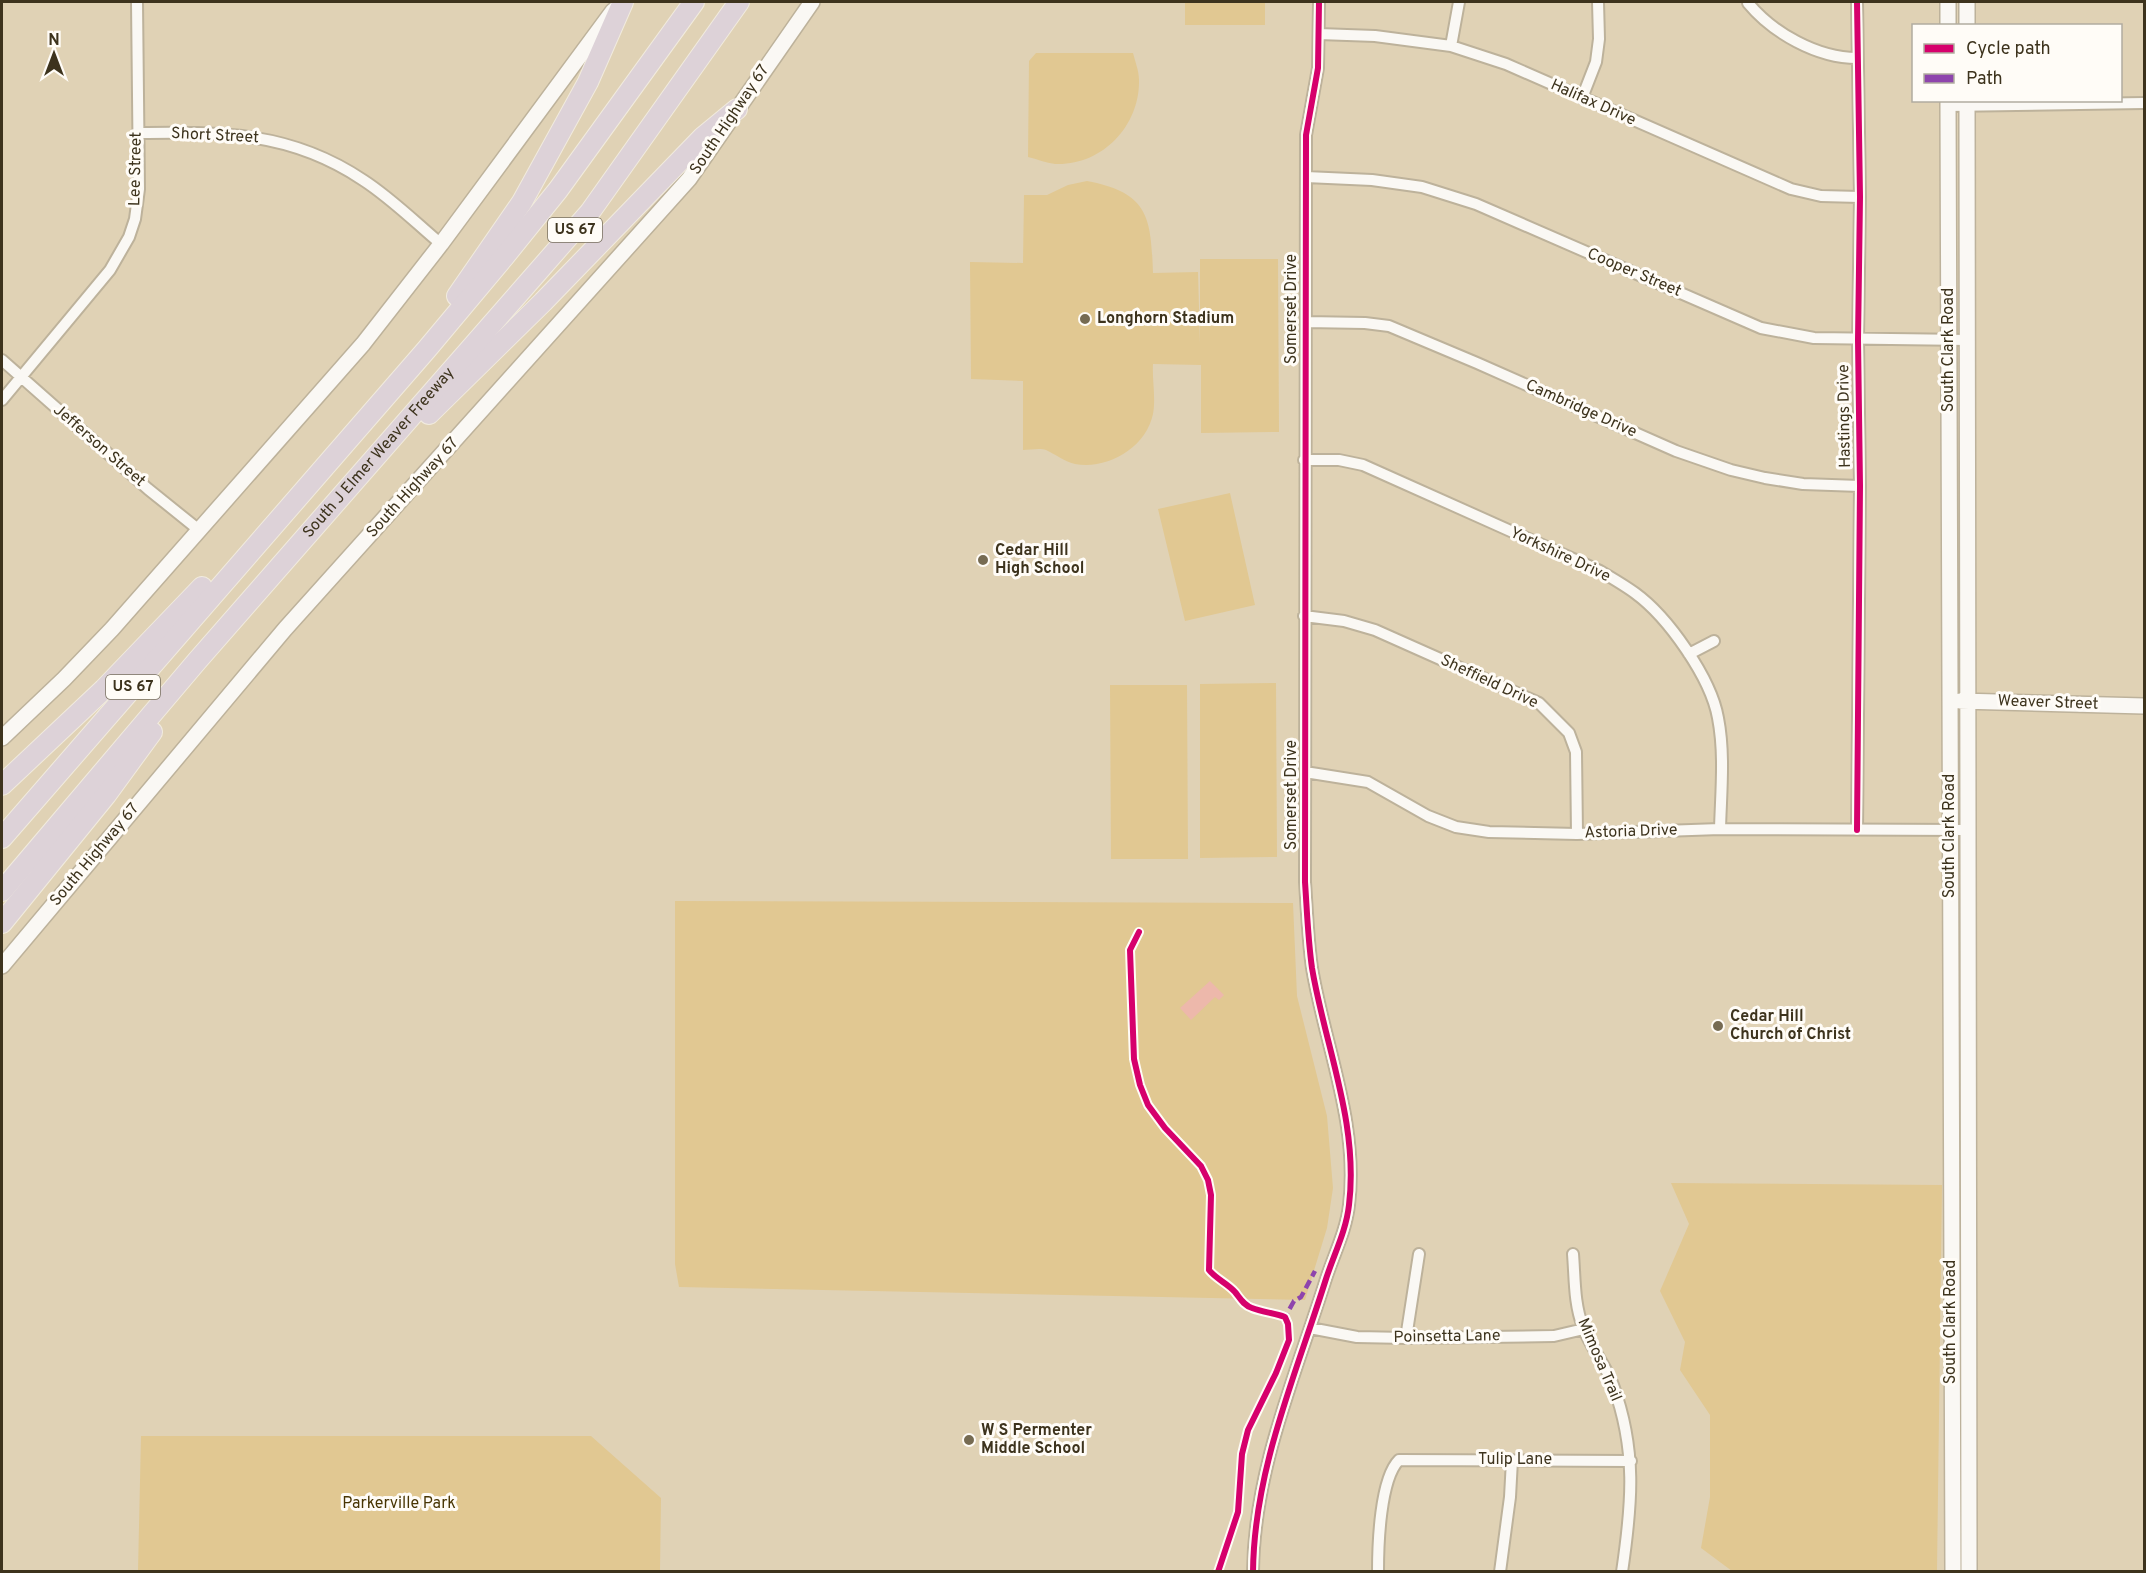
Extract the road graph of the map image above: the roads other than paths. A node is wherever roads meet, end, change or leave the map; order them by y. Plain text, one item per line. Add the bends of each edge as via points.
1 (137, 2) edge
2 (622, 2) edge
3 (694, 2) edge
4 (739, 2) edge
5 (1319, 2) edge
6 (1459, 2) edge
7 (1598, 2) edge
8 (1857, 2) edge
9 (1948, 2) edge
10 (1967, 2) edge
11 (810, 3) edge
12 (1748, 3) edge
13 (1948, 24) edge
14 (1967, 24) edge
15 (1319, 33) junction
16 (1450, 46) junction
17 (1857, 58) junction
18 (1582, 98) junction
19 (1948, 103) edge
20 (1967, 103) edge
21 (2145, 103) edge
22 (737, 109) junction
23 (137, 133) junction
24 (1306, 177) junction
25 (1860, 197) junction
26 (441, 244) junction
27 (1306, 322) junction
28 (1858, 340) junction
29 (1949, 340) junction
30 (1968, 340) junction
31 (427, 350) junction
32 (2, 360) edge
33 (22, 378) junction
34 (2, 400) edge
35 (389, 441) junction
36 (1304, 460) junction
37 (1860, 486) junction
38 (199, 530) junction
39 (264, 535) junction
40 (1304, 616) junction
41 (1714, 641) dead end
42 (1689, 654) junction
43 (197, 661) junction
44 (1950, 700) junction
45 (1968, 701) junction
46 (2145, 706) edge
47 (2, 738) edge
48 (1305, 772) junction
49 (2, 785) edge
50 (1720, 829) junction
51 (1857, 830) junction
52 (1950, 830) junction
53 (1968, 830) junction
54 (1577, 834) junction
55 (2, 838) edge
56 (2, 891) edge
57 (2, 923) edge
58 (1949, 945) junction
59 (1968, 945) junction
60 (2, 966) edge
61 (1950, 1082) junction
62 (1969, 1082) junction
63 (1419, 1254) dead end
64 (1574, 1254) dead end
65 (1310, 1328) junction
66 (1584, 1329) junction
67 (1406, 1338) junction
68 (1512, 1460) junction
69 (1630, 1461) junction
70 (1253, 1572) edge
71 (1378, 1572) edge
72 (1500, 1572) edge
73 (1622, 1572) edge
74 (1953, 1572) edge
75 (1969, 1572) edge

1 - 23 street, Lee Street
2 - 26 main road
2 - 31 highway via 588,82 522,201
3 - 31 highway, South J Elmer Weaver Freeway / US 67 via 558,190
4 - 35 highway, South J Elmer Weaver Freeway / US 67 via 590,212
5 - 15 street, Somerset Drive
6 - 16 street
7 - 18 street via 1596,62
8 - 17 street, Hastings Drive
9 - 13 main road
10 - 14 main road
11 - 22 main road, South Highway 67
12 - 17 street via 1768,24 1819,53
15 - 16 street, Halifax Drive
15 - 24 street, Somerset Drive via 1318,68 1306,135
16 - 18 street, Halifax Drive via 1506,64
17 - 25 street, Hastings Drive
18 - 25 street, Halifax Drive via 1791,189 1821,196
19 - 20 street
19 - 29 main road, South Clark Road
20 - 21 street
20 - 30 main road, South Clark Road
22 - 35 highway via 703,137 426,417
22 - 60 main road, South Highway 67 via 689,179 285,629
23 - 26 street, Short Street via 233,134 301,149 365,181
23 - 33 street, Lee Street via 139,189 129,237 110,270
24 - 27 street, Somerset Drive
24 - 28 street, Cooper Street via 1372,180 1422,188 1476,204 1761,328 1814,338
25 - 28 street, Hastings Drive
26 - 38 main road via 356,352
27 - 36 street, Somerset Drive
27 - 37 street, Cambridge Drive via 1389,327 1676,451 1731,470 1803,484
28 - 29 street, Cooper Street
28 - 37 street, Hastings Drive
29 - 30 street, Cooper Street
29 - 44 main road, South Clark Road
30 - 45 main road, South Clark Road
31 - 39 highway, South J Elmer Weaver Freeway / US 67
32 - 33 street, Jefferson Street
33 - 34 street, Lee Street
33 - 38 street, Jefferson Street
35 - 43 highway, South J Elmer Weaver Freeway / US 67
36 - 40 street, Somerset Drive
36 - 42 street, Yorkshire Drive via 1363,465 1600,571 1636,594 1659,615
37 - 51 street, Hastings Drive
38 - 47 main road via 112,629
39 - 49 highway via 225,563 104,689
39 - 55 highway, South J Elmer Weaver Freeway / US 67
40 - 48 street, Somerset Drive
40 - 54 street, Sheffield Drive via 1375,630 1539,703 1569,733 1576,752
41 - 42 street
42 - 50 street, Yorkshire Drive via 1718,715 1722,741
43 - 56 highway, South J Elmer Weaver Freeway / US 67
43 - 57 highway via 182,692 106,795
44 - 45 main road, Weaver Street
44 - 52 main road, South Clark Road
45 - 46 main road, Weaver Street
45 - 53 main road, South Clark Road
48 - 54 street, Astoria Drive via 1368,782 1456,828
48 - 65 street, Somerset Drive via 1305,882 1312,967 1346,1119 1351,1170 1345,1227
50 - 51 street, Astoria Drive
50 - 54 street, Astoria Drive
51 - 52 street, Astoria Drive
52 - 53 street, Astoria Drive
52 - 58 main road, South Clark Road
53 - 59 main road, South Clark Road
58 - 59 main road
58 - 61 main road, South Clark Road
59 - 62 main road, South Clark Road
61 - 62 main road
61 - 74 main road, South Clark Road
62 - 75 main road, South Clark Road
63 - 67 street
64 - 66 street, Mimosa Trail via 1576,1305
65 - 67 street, Poinsetta Lane via 1357,1337
65 - 70 street, Somerset Drive via 1275,1430 1257,1523
66 - 67 street, Poinsetta Lane via 1554,1336
66 - 69 street, Mimosa Trail via 1612,1383
68 - 69 street, Tulip Lane
68 - 71 street, Tulip Lane via 1399,1461 1390,1476 1383,1504
68 - 72 street
69 - 73 street, Mimosa Trail via 1632,1490

